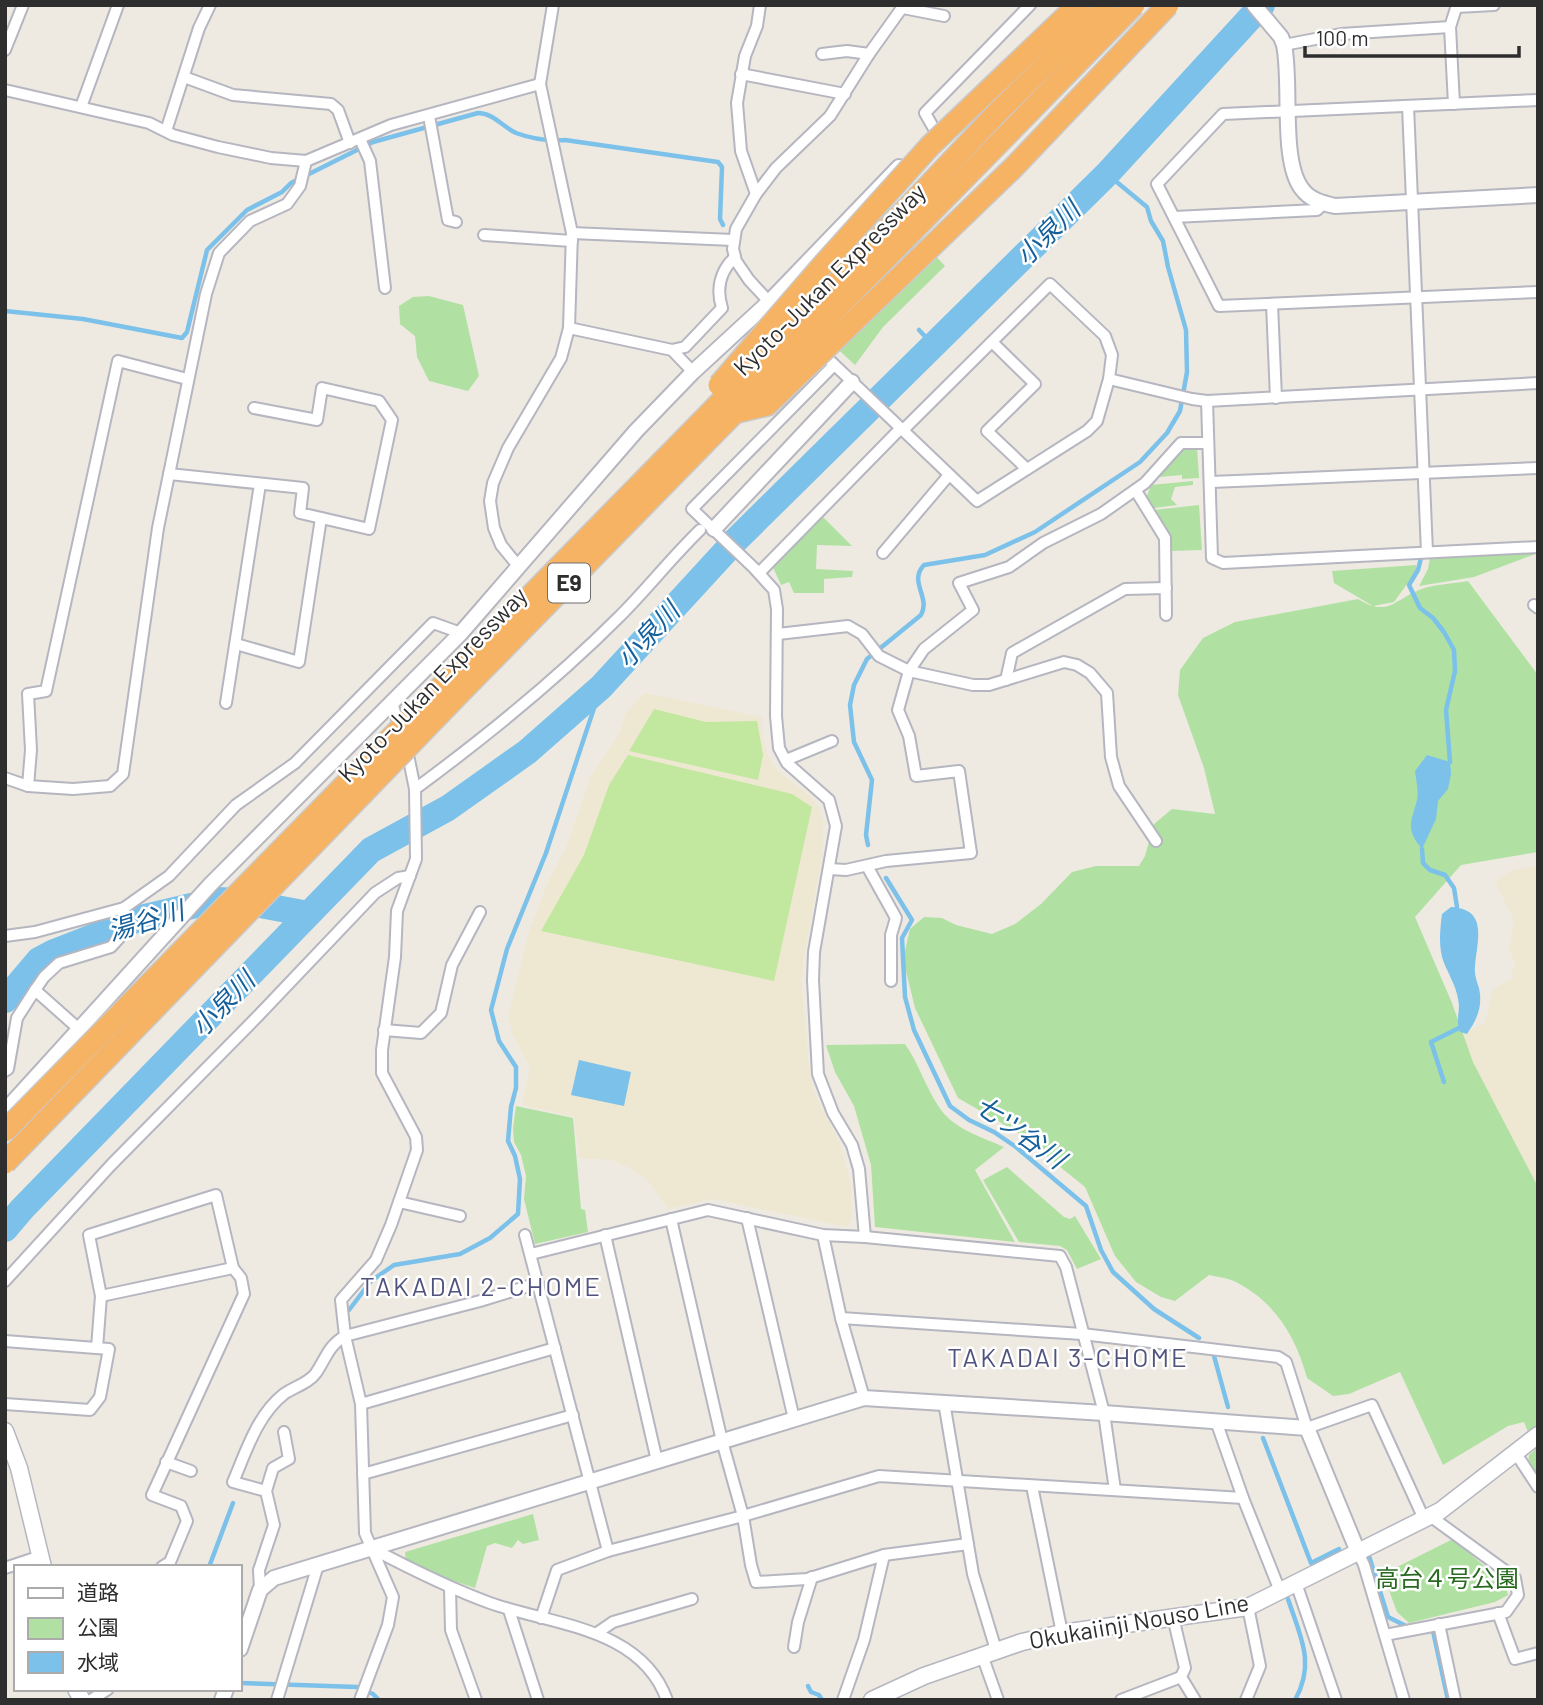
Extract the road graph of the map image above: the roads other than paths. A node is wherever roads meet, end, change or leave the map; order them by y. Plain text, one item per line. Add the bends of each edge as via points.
1 (23, 5) edge
2 (118, 5) edge
3 (210, 5) edge
4 (553, 5) edge
5 (760, 5) edge
6 (1030, 5) edge
7 (1078, 5) edge
8 (1095, 5) edge
9 (1106, 5) edge
10 (1134, 5) edge
11 (1168, 5) edge
12 (1254, 5) edge
13 (1494, 5) edge
14 (1457, 6) edge
15 (903, 7) edge
16 (944, 16) dead end
17 (1450, 27) junction
18 (1281, 39) junction
19 (5, 50) edge
20 (822, 54) dead end
21 (869, 54) junction
22 (741, 74) junction
23 (184, 77) junction
24 (540, 84) junction
25 (5, 90) edge
26 (845, 94) junction
27 (1538, 100) edge
28 (1454, 104) junction
29 (1408, 106) junction
30 (81, 107) junction
31 (1289, 111) junction
32 (429, 116) junction
33 (166, 131) junction
34 (937, 134) junction
35 (355, 141) junction
36 (306, 161) junction
37 (756, 194) junction
38 (1538, 195) edge
39 (1412, 202) junction
40 (1324, 203) junction
41 (1174, 218) junction
42 (456, 222) dead end
43 (484, 234) dead end
44 (572, 237) junction
45 (733, 240) junction
46 (734, 257) junction
47 (385, 288) dead end
48 (1538, 292) edge
49 (1416, 298) junction
50 (769, 302) junction
51 (1272, 304) junction
52 (569, 328) junction
53 (992, 342) junction
54 (671, 350) junction
55 (834, 365) junction
56 (693, 372) junction
57 (187, 379) junction
58 (1109, 379) junction
59 (1538, 383) edge
60 (855, 385) junction
61 (1420, 390) junction
62 (1276, 398) junction
63 (1207, 401) junction
64 (254, 408) dead end
65 (737, 412) junction
66 (900, 427) junction
67 (1207, 443) junction
68 (1538, 468) edge
69 (1027, 469) junction
70 (1423, 473) junction
71 (169, 474) junction
72 (949, 475) junction
73 (1211, 482) junction
74 (260, 484) junction
75 (1136, 491) junction
76 (321, 518) junction
77 (607, 518) junction
78 (711, 531) junction
79 (1538, 547) edge
80 (1427, 552) junction
81 (883, 553) dead end
82 (519, 567) junction
83 (756, 571) junction
84 (1166, 588) junction
85 (1166, 615) dead end
86 (461, 633) junction
87 (778, 634) junction
88 (236, 644) junction
89 (909, 671) junction
90 (1006, 680) junction
91 (226, 703) dead end
92 (392, 703) junction
93 (832, 741) dead end
94 (786, 760) junction
95 (5, 778) edge
96 (28, 786) junction
97 (415, 794) junction
98 (1156, 841) dead end
99 (870, 865) junction
100 (829, 869) junction
101 (410, 876) junction
102 (124, 908) junction
103 (480, 912) dead end
104 (5, 936) edge
105 (891, 981) dead end
106 (35, 990) junction
107 (80, 1030) junction
108 (384, 1030) junction
109 (5, 1071) edge
110 (5, 1111) edge
111 (5, 1132) edge
112 (5, 1163) edge
113 (399, 1202) junction
114 (460, 1216) dead end
115 (671, 1219) junction
116 (747, 1219) junction
117 (526, 1235) dead end
118 (605, 1235) junction
119 (823, 1235) junction
120 (865, 1237) junction
121 (531, 1254) junction
122 (233, 1268) junction
123 (5, 1281) edge
124 (538, 1283) junction
125 (101, 1296) junction
126 (841, 1318) junction
127 (1083, 1334) junction
128 (345, 1336) junction
129 (5, 1341) edge
130 (97, 1348) junction
131 (555, 1348) junction
132 (864, 1398) junction
133 (944, 1402) junction
134 (5, 1404) edge
135 (361, 1404) junction
136 (1104, 1413) junction
137 (573, 1415) junction
138 (794, 1419) junction
139 (1216, 1421) junction
140 (1307, 1429) junction
141 (5, 1431) edge
142 (284, 1432) dead end
143 (1538, 1435) edge
144 (722, 1441) junction
145 (1515, 1452) junction
146 (657, 1461) junction
147 (166, 1462) junction
148 (191, 1471) dead end
149 (363, 1474) junction
150 (958, 1481) junction
151 (590, 1482) junction
152 (1032, 1486) junction
153 (1538, 1487) edge
154 (1115, 1490) junction
155 (266, 1491) junction
156 (1243, 1499) junction
157 (743, 1516) junction
158 (1427, 1517) junction
159 (968, 1544) junction
160 (372, 1548) junction
161 (608, 1551) junction
162 (1358, 1552) junction
163 (884, 1555) junction
164 (42, 1561) edge
165 (21, 1565) edge
166 (165, 1565) edge
167 (318, 1565) junction
168 (812, 1577) junction
169 (1296, 1583) junction
170 (450, 1588) junction
171 (260, 1590) junction
172 (1280, 1591) junction
173 (692, 1599) dead end
174 (1248, 1607) junction
175 (509, 1609) junction
176 (1498, 1613) junction
177 (1173, 1617) junction
178 (541, 1618) junction
179 (1439, 1625) junction
180 (597, 1633) junction
181 (1062, 1633) junction
182 (1385, 1635) junction
183 (242, 1643) edge
184 (794, 1647) dead end
185 (989, 1652) junction
186 (1538, 1653) edge
187 (1181, 1677) junction
188 (277, 1700) edge
189 (360, 1700) edge
190 (476, 1700) edge
191 (538, 1700) edge
192 (667, 1700) edge
193 (844, 1700) edge
194 (872, 1700) edge
195 (998, 1700) edge
196 (1121, 1700) edge
197 (1195, 1700) edge
198 (1246, 1700) edge
199 (1336, 1700) edge
200 (1404, 1700) edge
201 (1455, 1700) edge

1 - 19 street
2 - 30 street
3 - 23 street
4 - 24 street
5 - 22 street
6 - 34 street via 925,113
7 - 77 highway, bridge via 930,146
8 - 34 street
9 - 77 highway, Kyoto-Jukan Expressway / E9, bridge
10 - 65 highway, Kyoto-Jukan Expressway / E9, bridge
11 - 65 highway, bridge via 1014,167 767,405
12 - 18 street
13 - 14 street
14 - 17 street
15 - 16 street
15 - 21 street
17 - 18 street
17 - 28 street
18 - 31 street
20 - 21 street
21 - 26 street
22 - 26 street
22 - 37 street via 738,135
23 - 33 street
23 - 35 street via 233,95 331,104
24 - 32 street
24 - 44 street
25 - 30 street
26 - 37 street
27 - 28 street
28 - 29 street
29 - 31 street
29 - 39 street
30 - 33 street
31 - 40 street via 1291,167 1308,196
31 - 41 street via 1223,114 1157,184
32 - 35 street via 391,125
32 - 42 street via 448,220
33 - 36 street via 245,153
34 - 50 street via 888,178
35 - 36 street
35 - 47 street via 370,161
36 - 57 street via 300,186 287,204 250,221 219,253
37 - 45 street
38 - 39 street
39 - 40 street
39 - 49 street
40 - 41 street via 1317,210
41 - 51 street via 1219,306
43 - 44 street
44 - 45 street
44 - 52 street
45 - 46 street
46 - 50 street
46 - 54 street via 720,281 722,308 685,347
48 - 49 street
49 - 51 street
49 - 61 street
50 - 55 street
50 - 56 street
51 - 62 street
52 - 54 street
52 - 82 street via 561,358 508,448 493,483 494,528
53 - 58 street via 1050,284 1105,336 1112,355
53 - 66 street
53 - 69 street via 1035,384 988,431
54 - 56 street
55 - 60 street
55 - 78 street via 692,509
56 - 82 street
57 - 71 street
57 - 96 street via 118,361 46,691 28,694
58 - 63 street
58 - 69 street via 1097,421 1087,432
59 - 61 street
60 - 66 street
60 - 78 street
61 - 62 street
61 - 70 street
62 - 63 street
63 - 67 street
64 - 76 street via 317,420 323,388 379,401 392,420 369,529
65 - 112 highway, Kyoto-Jukan Expressway / E9, bridge
66 - 72 street
66 - 83 street
67 - 73 street
67 - 75 street via 1181,443
68 - 70 street
69 - 72 street via 976,501
70 - 73 street
70 - 80 street
71 - 74 street
71 - 96 street via 123,774 110,786
72 - 81 street
73 - 80 street via 1212,558 1223,563
74 - 76 street via 303,488 300,513
74 - 88 street
75 - 84 street via 1165,538
75 - 89 street via 1042,543 1009,567 959,583 973,610 924,649
76 - 88 street via 299,662
77 - 111 highway, Kyoto-Jukan Expressway / E9, bridge
78 - 83 street
78 - 97 street via 676,554 573,661
79 - 80 street
82 - 86 street
83 - 87 street via 774,590
84 - 85 street
84 - 90 street via 1125,589 1013,653
86 - 92 street
86 - 102 street via 433,623 295,763 236,805 181,866
87 - 89 street via 848,626 856,629 878,656
87 - 94 street via 776,716 779,748
88 - 91 street
89 - 90 street via 973,685
89 - 99 street via 898,710 909,736 916,776 959,771 971,853
90 - 98 street via 1064,662 1090,673 1107,693 1111,757 1119,786
92 - 97 street
92 - 107 street via 210,885
93 - 94 street
94 - 100 street via 830,800 835,812
95 - 96 street
97 - 101 street via 416,859
99 - 100 street
99 - 105 street via 896,918 891,934
100 - 120 street via 814,952 818,1074 859,1169
101 - 108 street via 397,911
101 - 123 street via 375,893
102 - 104 street
102 - 106 street via 120,937 111,947 60,962
103 - 108 street via 452,965 441,1013 421,1033
106 - 107 street
106 - 109 street via 17,1018
107 - 110 street
108 - 113 street via 382,1073 416,1137 414,1163
113 - 114 street
113 - 128 street via 376,1260 341,1300
115 - 116 street via 708,1210
115 - 118 street
115 - 144 street
116 - 119 street
116 - 138 street
117 - 121 street
118 - 121 street
118 - 146 street
119 - 120 street
119 - 126 street
120 - 127 street via 1060,1256
121 - 124 street
122 - 125 street
122 - 125 street via 216,1195 89,1235
122 - 147 street via 244,1294
124 - 128 street
124 - 131 street
125 - 130 street
126 - 127 street
126 - 132 street
127 - 136 street
127 - 140 street via 1278,1357 1286,1362
128 - 135 street
128 - 155 street via 333,1342 314,1376 284,1395 254,1432 233,1482
129 - 130 street
130 - 134 street via 110,1349 100,1397 90,1410
131 - 135 street
131 - 137 street
132 - 133 street
132 - 138 street
133 - 136 street
133 - 150 street
135 - 149 street
136 - 139 street
136 - 154 street
137 - 149 street
137 - 151 street
138 - 144 street
139 - 140 street
139 - 156 street
140 - 158 street via 1372,1405
140 - 162 street
141 - 164 main road
142 - 155 street via 289,1459 273,1468
143 - 145 main road, Okukaiinji Nouso Line
144 - 146 street
144 - 157 street
145 - 153 street
145 - 158 main road, Okukaiinji Nouso Line
146 - 151 street
147 - 148 street
147 - 166 street via 152,1495 181,1506 187,1521
149 - 160 street via 365,1533
150 - 152 street
150 - 157 street via 878,1476
150 - 159 street
151 - 160 street
151 - 161 street
152 - 154 street
152 - 181 street
154 - 156 street
155 - 171 street via 274,1525 259,1570
156 - 172 street
157 - 161 street
157 - 168 street via 757,1582
158 - 162 main road, Okukaiinji Nouso Line
158 - 176 street via 1515,1578 1518,1595 1506,1612
159 - 163 street
159 - 185 street
160 - 167 street
160 - 170 street
160 - 189 street via 393,1597 388,1625
161 - 178 street via 557,1570
162 - 169 main road, Okukaiinji Nouso Line
162 - 182 street
163 - 168 street
163 - 193 street
164 - 165 street
167 - 171 street via 275,1578
167 - 188 street
168 - 184 street
169 - 172 main road, Okukaiinji Nouso Line
169 - 199 street
170 - 175 street
170 - 190 street via 451,1630
171 - 183 street
172 - 174 main road, Okukaiinji Nouso Line
173 - 180 street via 613,1622
174 - 177 main road, Okukaiinji Nouso Line
174 - 198 street via 1260,1666
175 - 178 street
175 - 191 street
176 - 179 street
176 - 186 street via 1515,1659
177 - 181 main road, Okukaiinji Nouso Line
177 - 187 street via 1185,1668
178 - 180 street
179 - 182 street
179 - 201 street
180 - 192 street via 647,1665
181 - 185 main road, Okukaiinji Nouso Line
182 - 200 street
185 - 194 main road, Okukaiinji Nouso Line
185 - 195 street
187 - 196 street
187 - 197 street

